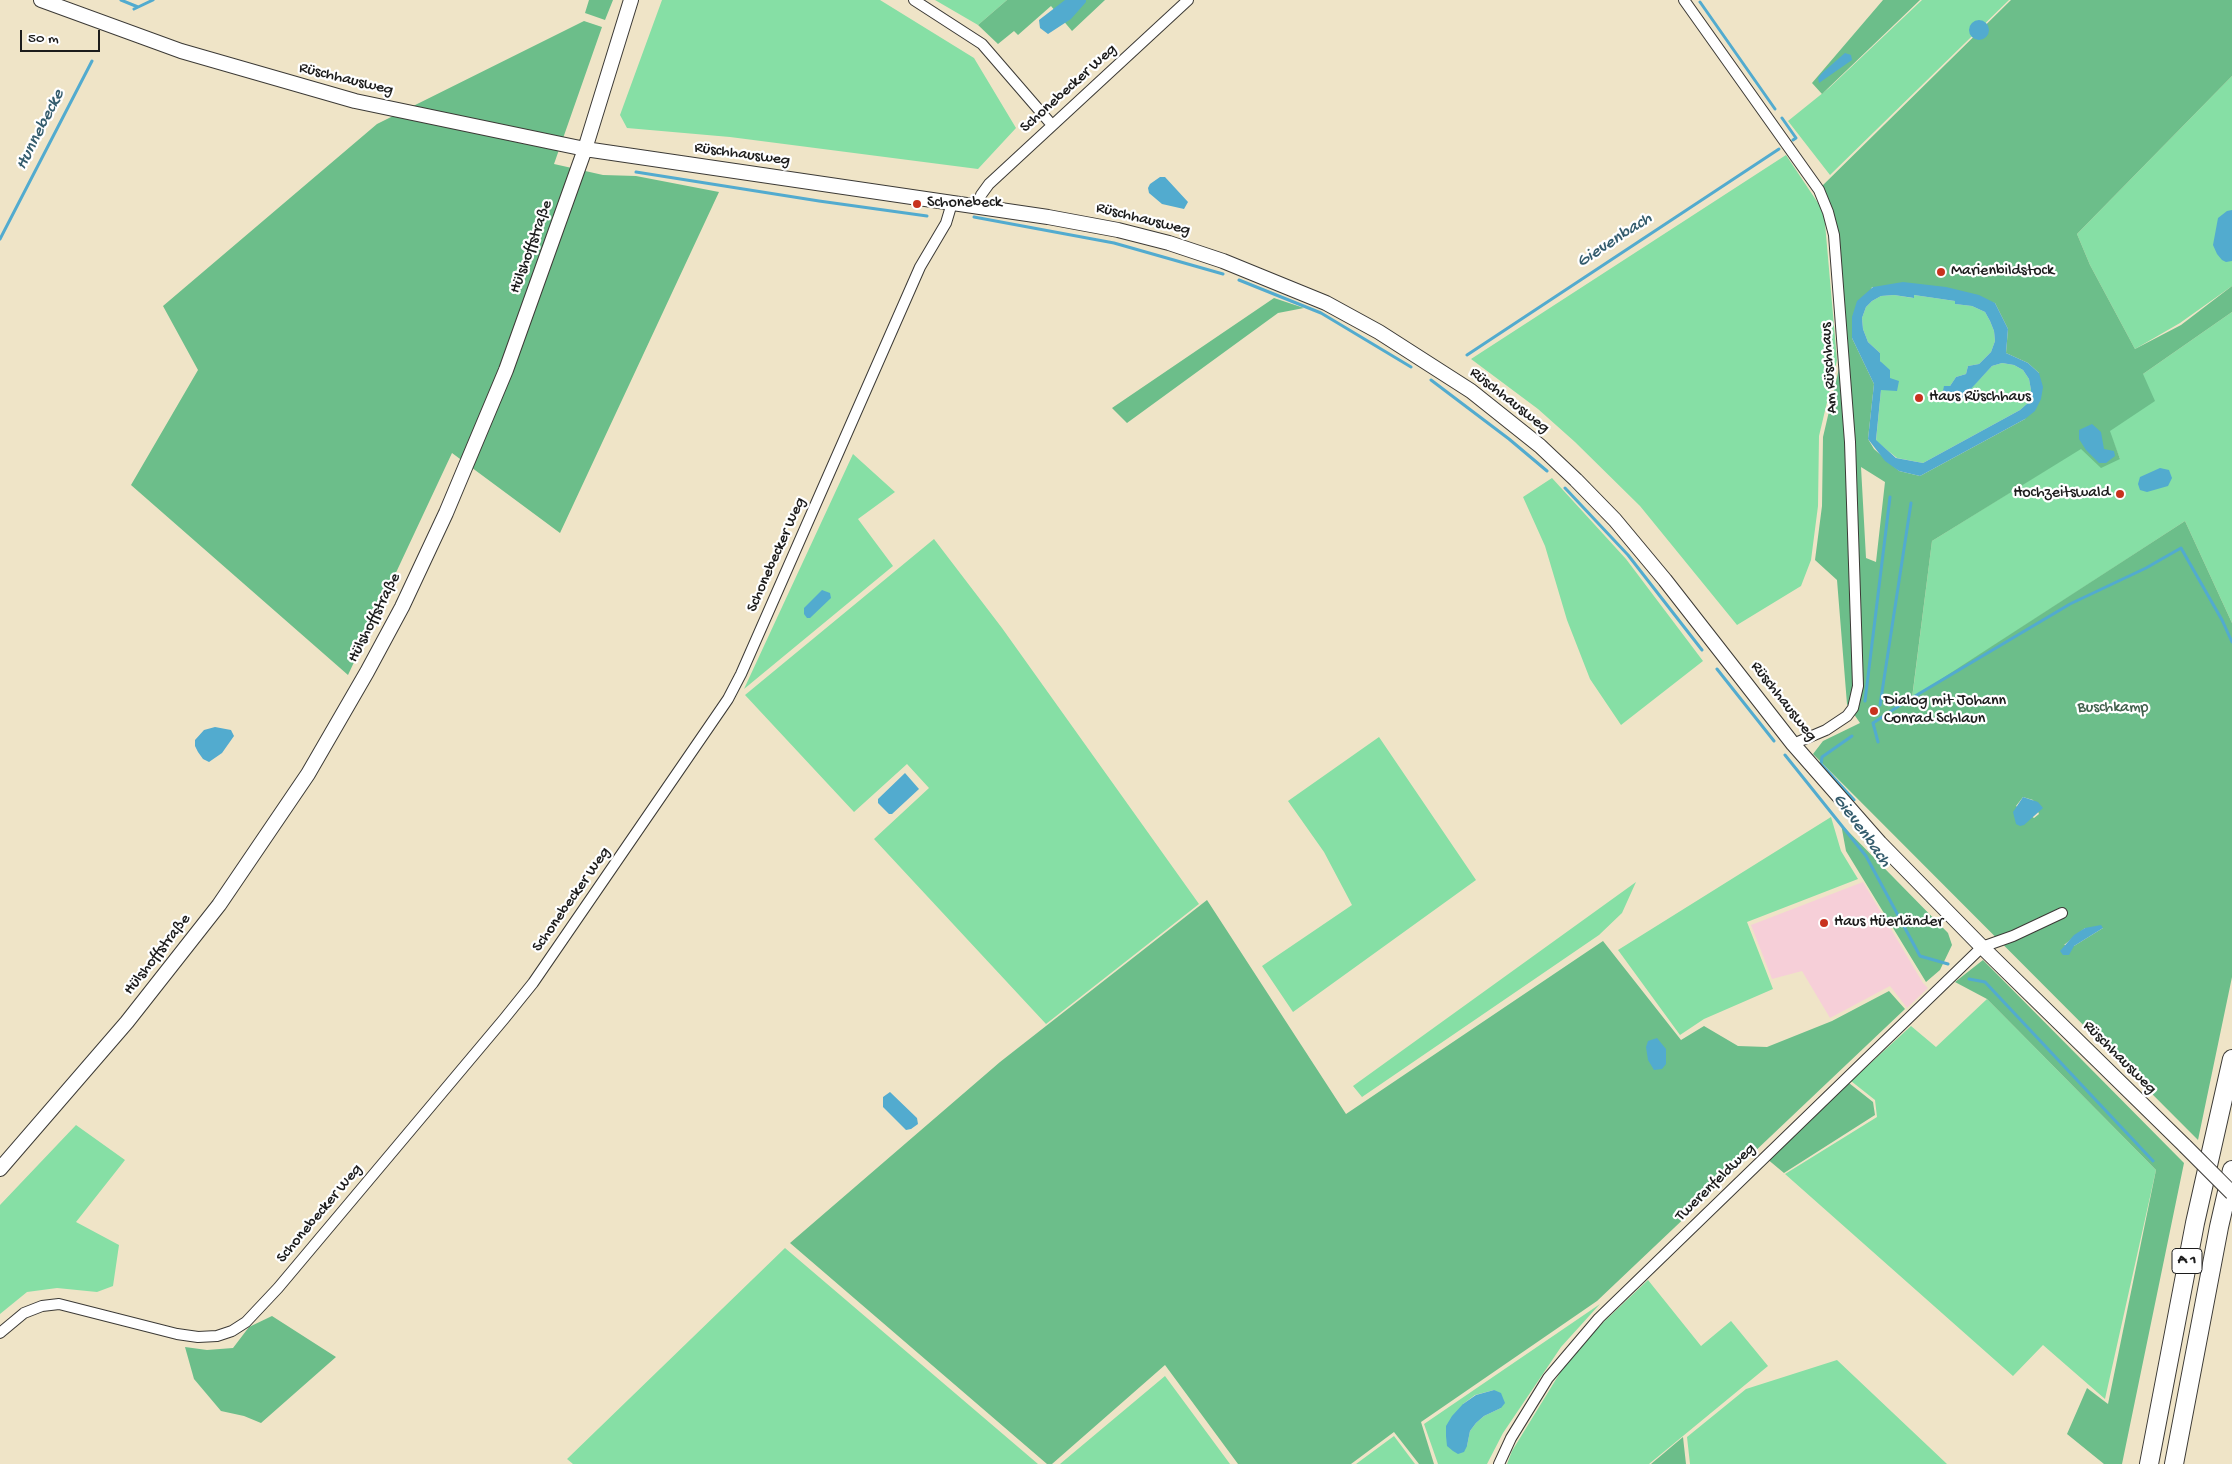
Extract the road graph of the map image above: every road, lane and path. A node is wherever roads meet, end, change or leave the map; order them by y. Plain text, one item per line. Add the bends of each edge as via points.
1 (41, 0) edge
2 (631, 0) edge
3 (914, 0) edge
4 (1188, 0) edge
5 (1684, 0) edge
6 (1052, 125) junction
7 (585, 149) junction
8 (952, 203) junction
9 (978, 206) junction
10 (1793, 744) junction
11 (2062, 913) dead end
12 (1982, 947) junction
13 (2232, 1059) edge
14 (0, 1169) edge
15 (2232, 1170) edge
16 (2232, 1193) edge
17 (0, 1333) edge
18 (1499, 1464) edge
19 (2149, 1464) edge
20 (2174, 1464) edge

1 - 7 main road, Rüschhausweg via 172,48 314,91
2 - 7 main road, Hülshoffstraße
3 - 6 street via 982,44
4 - 6 street, Schonebecker Weg
5 - 10 street, Am Rüschhaus via 1819,190 1834,235 1850,451 1858,686 1853,708 1847,716 1826,730
6 - 9 street, Schonebecker Weg via 989,184
7 - 8 main road, Rüschhausweg
7 - 14 main road, Hülshoffstraße via 506,370 462,477 402,607 341,718 266,839 196,937
8 - 9 main road, Rüschhausweg
8 - 17 street, Schonebecker Weg via 946,223 920,267 728,699 533,983 504,1020 278,1288 246,1322 232,1331 217,1336 177,1334 59,1304 24,1312
9 - 10 main road, Rüschhausweg via 1118,230 1223,261 1326,303 1436,367 1540,446 1615,520
10 - 12 main road, Rüschhausweg via 1880,843
11 - 12 street
12 - 16 main road, Rüschhausweg, bridge
12 - 18 street, Twerenfeldweg via 1584,1334 1528,1407
13 - 19 highway, A 1 via 2195,1223
15 - 20 highway, A 1

